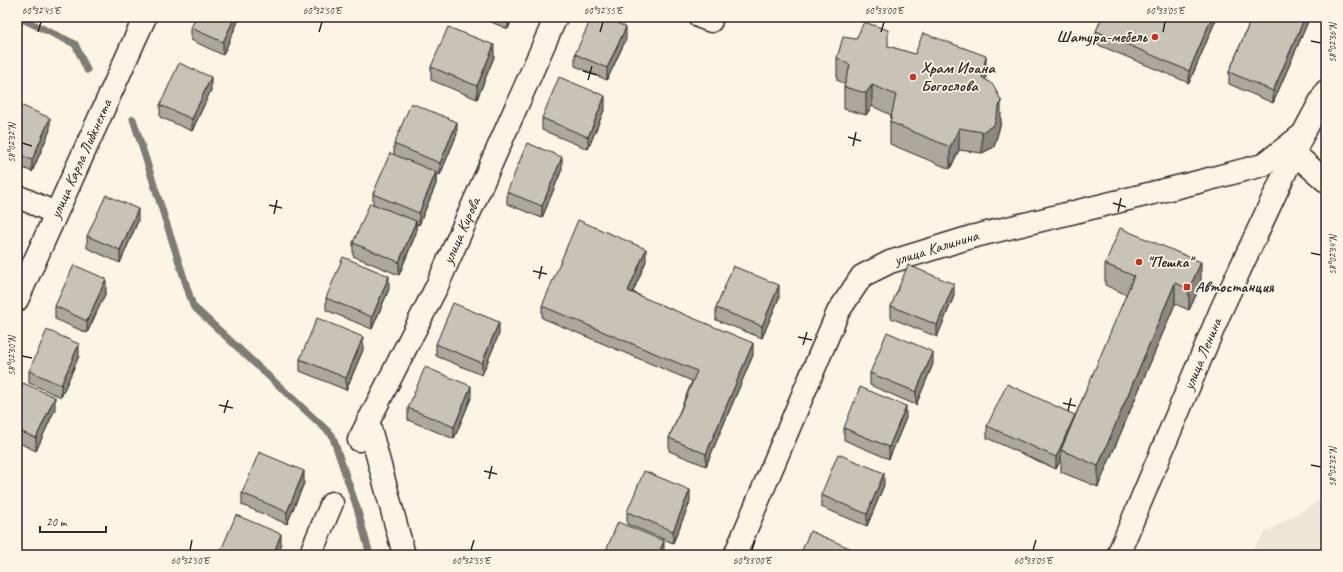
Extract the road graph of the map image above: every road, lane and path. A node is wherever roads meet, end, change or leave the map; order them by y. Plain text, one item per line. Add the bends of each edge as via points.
1 (144, 17) edge
2 (556, 17) edge
3 (1326, 91) edge
4 (1303, 134) junction
5 (1295, 154) junction
6 (1326, 181) edge
7 (17, 196) edge
8 (55, 213) junction
9 (17, 300) edge
10 (368, 421) junction
11 (359, 440) dead end
12 (332, 503) dead end
13 (403, 551) dead end
14 (310, 555) edge
15 (735, 555) edge
16 (1118, 555) edge

1 - 8 main road, улица Карла Либкнехта
2 - 10 main road, улица Кирова via 437,286
3 - 4 main road, улица Ленина
4 - 5 main road, улица Ленина
4 - 15 main road, улица Калинина via 1263,165 971,237 890,262 862,276 838,312
5 - 6 main road
5 - 16 main road, улица Ленина via 1221,310
7 - 8 main road
8 - 9 main road, улица Карла Либкнехта
10 - 11 main road, улица Кирова
10 - 13 main road
12 - 14 main road

